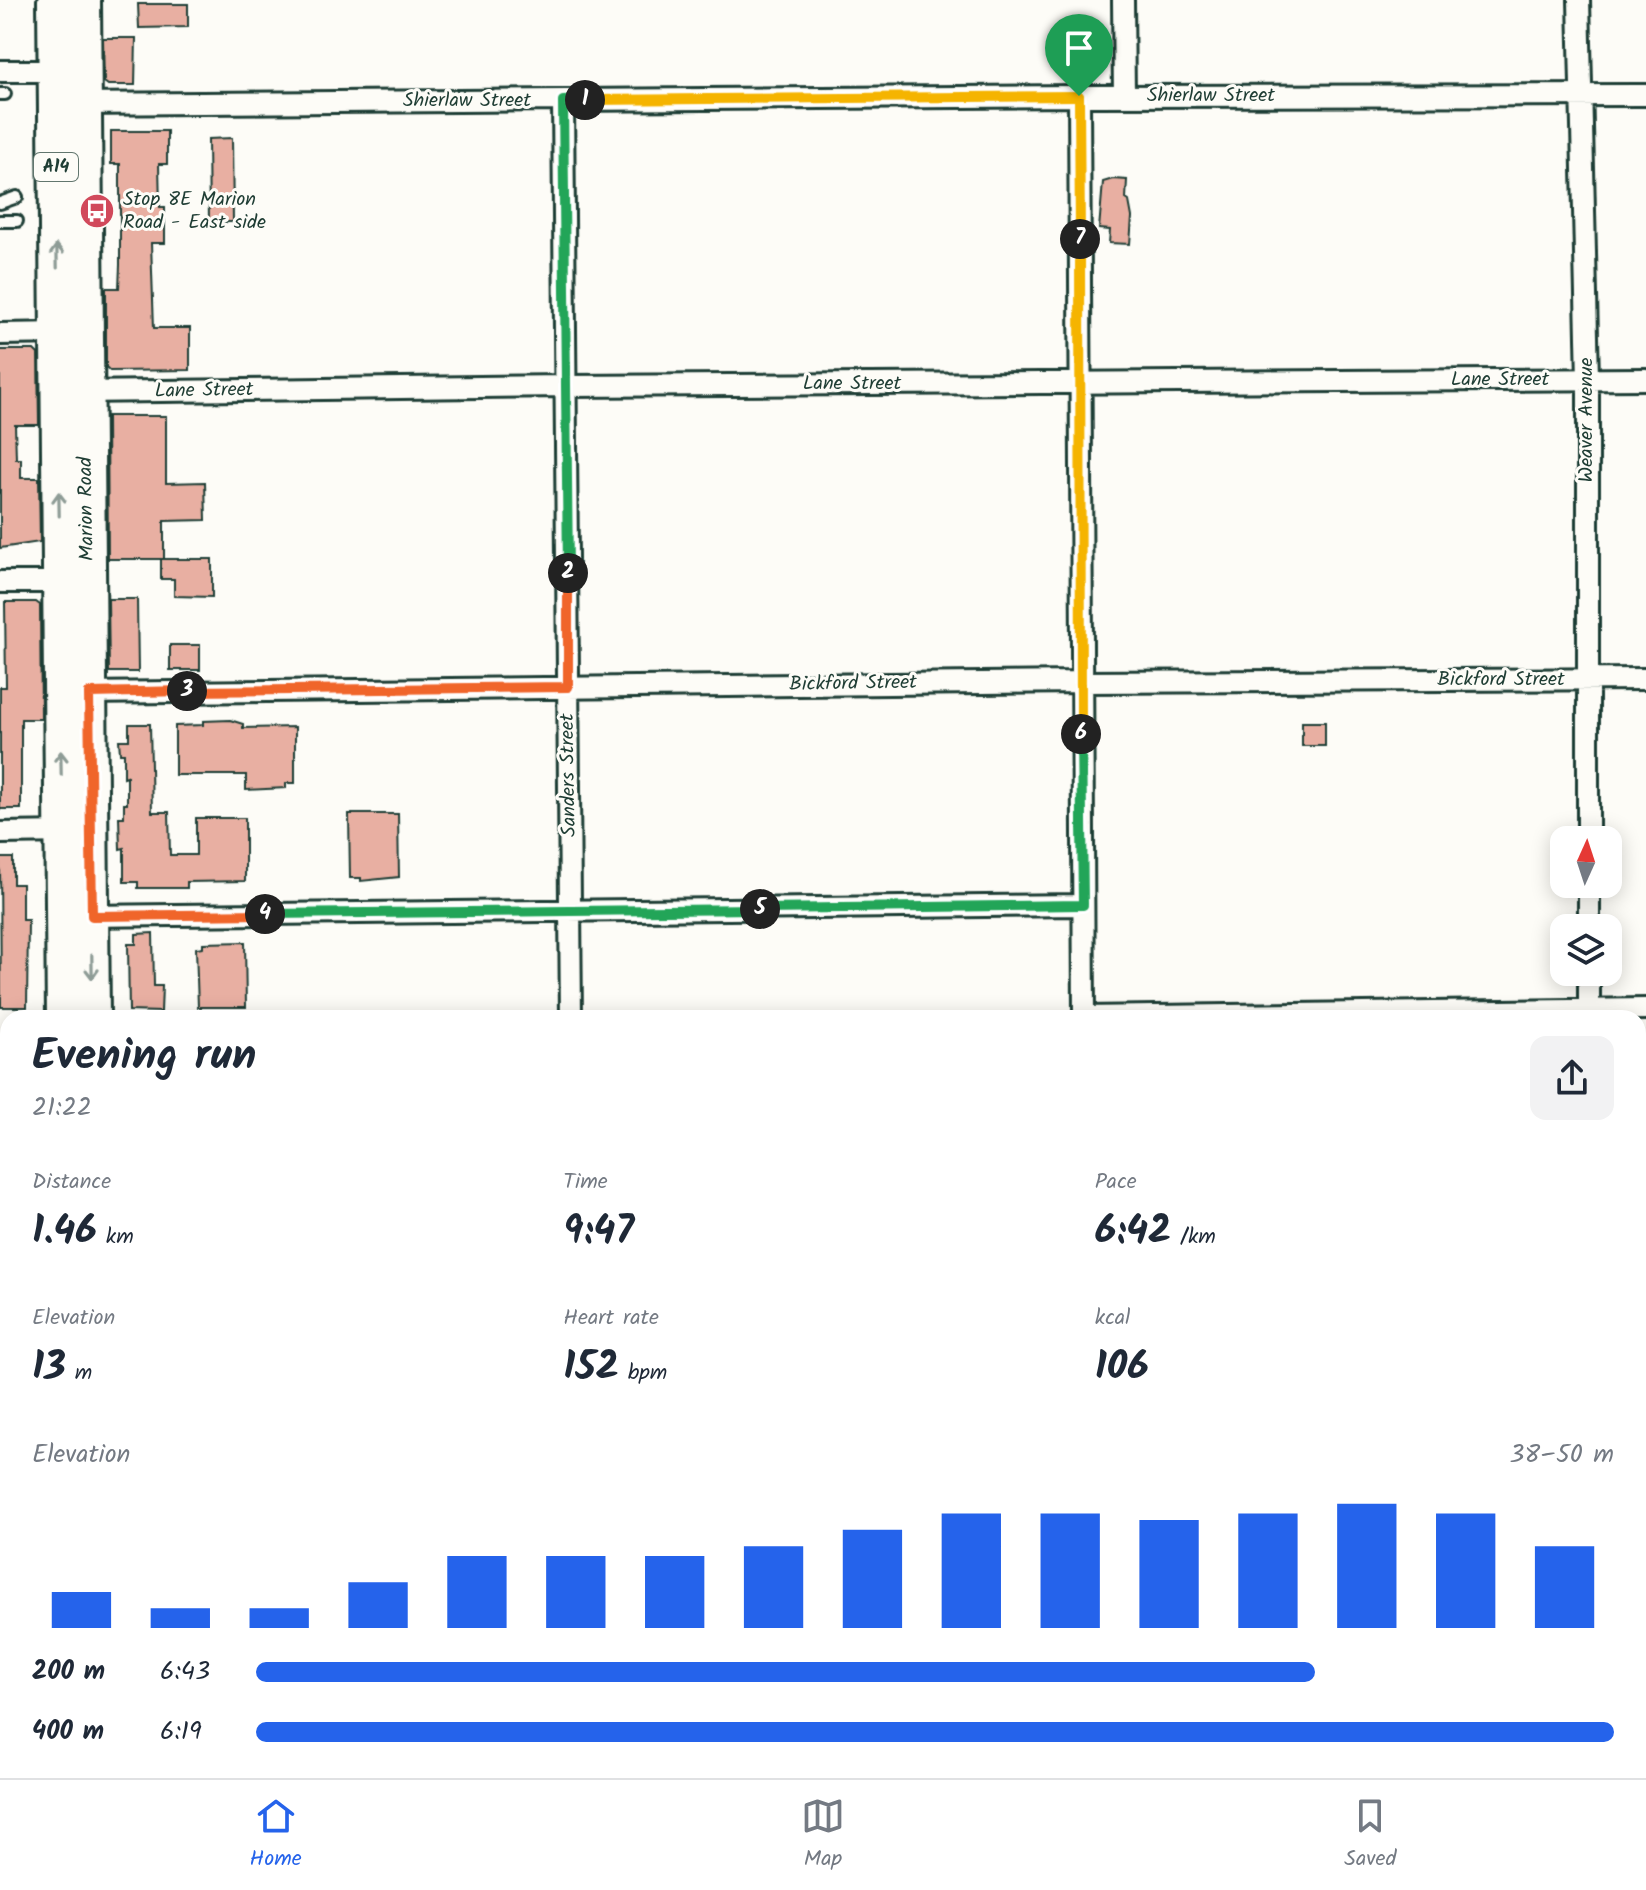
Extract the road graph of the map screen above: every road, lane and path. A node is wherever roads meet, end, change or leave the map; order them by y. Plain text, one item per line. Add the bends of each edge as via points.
1 (54, 0) edge
2 (84, 0) edge
3 (1123, 0) edge
4 (1579, 0) edge
5 (0, 71) edge
6 (70, 71) junction
7 (1646, 95) edge
8 (1079, 96) junction
9 (1124, 96) junction
10 (1581, 96) junction
11 (563, 101) junction
12 (70, 104) junction
13 (17, 197) dead end
14 (0, 200) edge
15 (0, 221) edge
16 (17, 221) dead end
17 (72, 333) junction
18 (0, 334) edge
19 (1588, 379) junction
20 (1646, 379) edge
21 (1080, 383) junction
22 (566, 386) junction
23 (71, 392) junction
24 (0, 582) edge
25 (74, 582) junction
26 (1588, 679) junction
27 (1646, 679) edge
28 (1081, 682) junction
29 (568, 687) junction
30 (75, 693) junction
31 (1588, 826) edge
32 (76, 831) junction
33 (0, 833) edge
34 (1083, 905) junction
35 (571, 912) junction
36 (77, 916) junction
37 (1589, 986) edge
38 (64, 1010) edge
39 (92, 1010) edge
40 (571, 1010) edge
41 (1084, 1010) edge
42 (1589, 1010) edge

1 - 6 main road, Marion Road / A14
2 - 6 main road, Marion Road / A14
3 - 9 street
4 - 10 street, Weaver Avenue
5 - 6 street
6 - 12 main road, Marion Road / A14
7 - 10 street, Shierlaw Street
8 - 9 street, Shierlaw Street
8 - 11 street, Shierlaw Street
8 - 21 street
9 - 10 street, Shierlaw Street
10 - 19 street, Weaver Avenue
11 - 12 street, Shierlaw Street
11 - 22 street, Sanders Street
12 - 17 main road, Marion Road / A14
13 - 14 lane
15 - 16 lane
17 - 18 street
17 - 23 main road, Marion Road / A14
19 - 20 street, Lane Street
19 - 21 street, Lane Street
19 - 26 street, Weaver Avenue
21 - 22 street, Lane Street
21 - 28 street
22 - 23 street, Lane Street
22 - 29 street, Sanders Street
23 - 25 main road, Marion Road / A14
24 - 25 street
25 - 30 main road, Marion Road / A14
26 - 27 street, Bickford Street
26 - 28 street, Bickford Street
26 - 31 street, Weaver Avenue
28 - 29 street, Bickford Street
28 - 34 street
29 - 30 street, Bickford Street
29 - 35 street, Sanders Street
30 - 32 main road, Marion Road / A14
32 - 33 street
32 - 36 main road, Marion Road / A14
34 - 35 street
34 - 41 street
35 - 36 street
35 - 40 street, Sanders Street
36 - 38 main road, Marion Road / A14
36 -> 39 main road, Marion Road / A14
37 - 42 street

